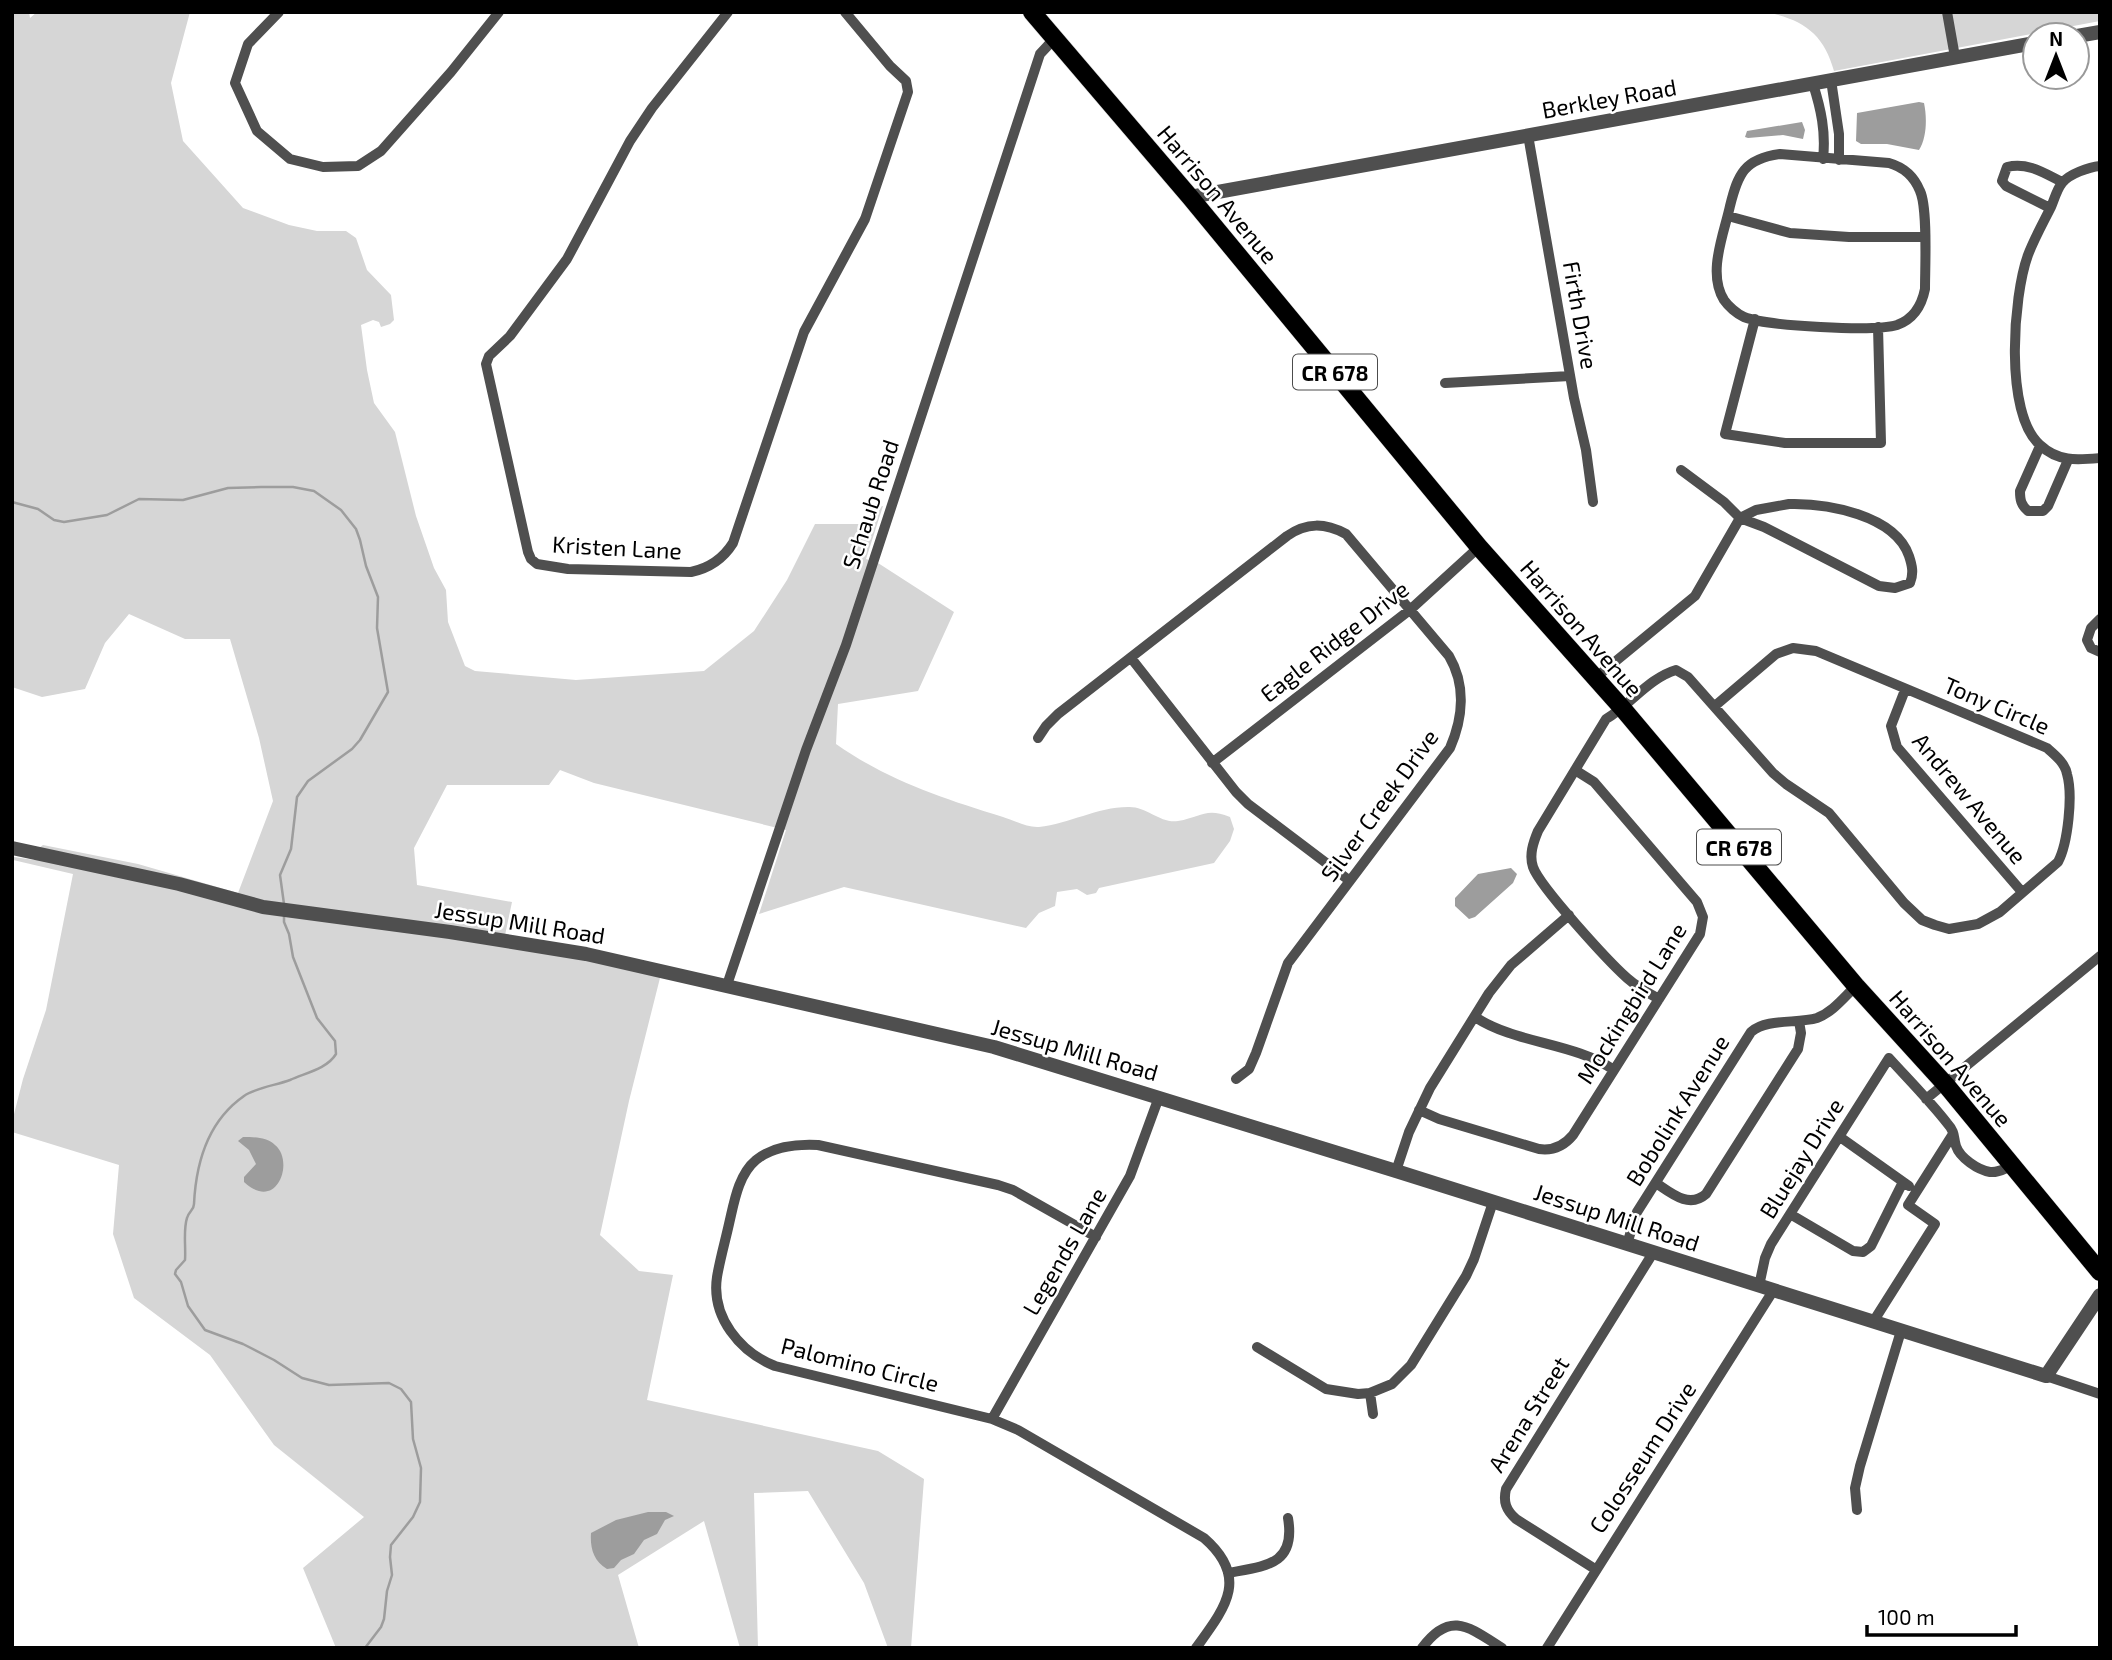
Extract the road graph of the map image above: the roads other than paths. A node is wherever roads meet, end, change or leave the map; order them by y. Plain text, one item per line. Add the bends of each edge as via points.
1 (279, 12) edge
2 (499, 12) edge
3 (728, 12) edge
4 (845, 12) edge
5 (1032, 12) edge
6 (1947, 12) edge
7 (1054, 39) junction
8 (2021, 45) edge
9 (1955, 57) junction
10 (1830, 80) junction
11 (1813, 83) junction
12 (1528, 135) junction
13 (1823, 159) junction
14 (1839, 160) junction
15 (2100, 166) edge
16 (2062, 182) junction
17 (1190, 197) junction
18 (2050, 208) junction
19 (1728, 216) junction
20 (1924, 237) junction
21 (1755, 319) junction
22 (1878, 327) junction
23 (1570, 376) junction
24 (1445, 383) dead end
25 (2040, 446) junction
26 (2100, 458) edge
27 (2068, 460) junction
28 (1681, 470) dead end
29 (1593, 502) dead end
30 (1740, 518) junction
31 (1479, 547) junction
32 (1411, 609) junction
33 (2100, 619) edge
34 (2100, 653) edge
35 (1131, 658) junction
36 (1594, 679) junction
37 (1905, 690) junction
38 (1716, 705) junction
39 (1623, 709) junction
40 (1038, 738) dead end
41 (1212, 763) junction
42 (1575, 770) junction
43 (12, 848) edge
44 (1350, 881) junction
45 (2022, 892) junction
46 (1569, 915) junction
47 (2100, 956) edge
48 (727, 985) junction
49 (1856, 986) junction
50 (1659, 999) junction
51 (1475, 1017) junction
52 (1799, 1021) junction
53 (1614, 1070) junction
54 (1236, 1079) dead end
55 (1946, 1085) junction
56 (1159, 1097) junction
57 (1926, 1099) junction
58 (1419, 1110) junction
59 (1953, 1134) junction
60 (1840, 1137) junction
61 (2011, 1166) junction
62 (1395, 1171) junction
63 (1903, 1182) junction
64 (1656, 1183) junction
65 (1917, 1191) junction
66 (1895, 1198) junction
67 (1493, 1202) junction
68 (1908, 1205) junction
69 (1790, 1214) junction
70 (1096, 1237) junction
71 (1627, 1244) junction
72 (1653, 1253) junction
73 (2100, 1272) edge
74 (1766, 1288) junction
75 (2100, 1295) edge
76 (1872, 1322) junction
77 (1901, 1331) junction
78 (1257, 1348) dead end
79 (2046, 1376) junction
80 (1370, 1393) junction
81 (2100, 1394) edge
82 (1373, 1414) dead end
83 (992, 1419) junction
84 (1857, 1510) dead end
85 (1288, 1518) dead end
86 (1595, 1569) junction
87 (1228, 1573) junction
88 (1196, 1648) edge
89 (1422, 1648) edge
90 (1502, 1648) edge
91 (1547, 1648) edge

1 - 2 street via 248,44 235,83 257,131 290,159 323,167 358,166 381,151
3 - 4 street, Kristen Lane via 637,130 567,259 486,364 528,552 537,564 691,572 717,562 733,543 804,332 865,219 908,92 906,81
5 - 7 main road, Harrison Avenue / CR 678
6 - 9 street
7 - 17 main road, Harrison Avenue / CR 678
7 - 48 street, Schaub Road via 1040,54 846,645
8 - 9 street, Berkley Road
9 - 10 street, Berkley Road
10 - 11 street, Berkley Road
10 - 14 street
11 - 12 street, Berkley Road
11 - 13 street via 1823,118
12 - 17 street, Berkley Road
12 - 23 street, Firth Drive
13 - 14 street
13 - 19 street via 1780,154 1752,162 1736,180
14 - 20 street via 1889,163 1907,173 1922,192
15 - 16 street
16 - 18 street
16 - 18 street via 2028,166 2007,167 2002,181 2006,187
17 - 31 main road, Harrison Avenue / CR 678
18 - 25 street via 2028,255 2016,320 2019,406
19 - 20 street via 1790,233
19 - 21 street via 1716,271 1720,288 1735,311
20 - 22 street via 1923,302 1907,320
21 - 22 street via 1782,325
21 - 22 street via 1725,434 1785,443 1881,443
23 - 24 street
23 - 29 street, Firth Drive
25 - 27 street
25 - 27 street via 2020,491 2028,511 2043,511 2048,506
26 - 27 street
28 - 30 street
30 - 30 street via 1756,510 1789,505 1842,509 1904,543 1912,565 1910,583 1880,586
30 - 36 street via 1695,596
31 - 32 street, Eagle Ridge Drive
31 - 36 main road, Harrison Avenue / CR 678
32 - 35 street, Silver Creek Drive via 1346,534 1312,524 1287,536
32 - 41 street, Eagle Ridge Drive
32 - 44 street, Silver Creek Drive via 1456,667 1462,702 1457,733
33 - 34 street via 2087,640
35 - 40 street, Silver Creek Drive via 1058,714
35 - 41 street
36 - 39 main road, Harrison Avenue / CR 678
37 - 38 street, Tony Circle via 1816,651 1793,648 1776,654
37 - 45 street, Andrew Avenue via 1891,726 1897,747
37 - 45 street, Tony Circle via 2047,748 2063,765 2068,781 2063,853
38 - 39 street, Tony Circle via 1676,670 1656,679
38 - 45 street, Tony Circle via 1773,773 1829,813 1922,920 1949,929 1962,928 2000,912
39 - 42 street via 1606,719
39 - 49 main road, Harrison Avenue / CR 678
41 - 44 street via 1248,804
42 - 46 street via 1532,849 1536,873
42 - 50 street, Mockingbird Lane via 1594,782 1702,911 1700,934
43 - 48 street, Jessup Mill Road via 263,907 543,946
44 - 54 street, Silver Creek Drive via 1288,963 1256,1054
46 - 50 street via 1628,978
46 - 51 street via 1511,965
47 - 55 street
48 - 56 street, Jessup Mill Road via 993,1047
49 - 52 street, Bobolink Avenue via 1830,1011
49 - 55 main road, Harrison Avenue / CR 678
50 - 53 street, Mockingbird Lane
51 - 53 street via 1588,1056
51 - 58 street
52 - 64 street, Bobolink Avenue via 1761,1026 1751,1032
52 - 64 street via 1800,1041 1791,1061 1706,1194 1686,1200
53 - 58 street, Mockingbird Lane via 1571,1138 1552,1149 1533,1148
55 - 57 street
55 - 61 main road, Harrison Avenue / CR 678
56 - 62 street, Jessup Mill Road
56 - 70 street, Legends Lane via 1130,1176
57 - 59 street
57 - 60 street, Bluejay Drive via 1889,1058
58 - 62 street
59 - 61 street via 1961,1155 1981,1169 1999,1171
59 - 65 street
60 - 63 street
60 - 69 street, Bluejay Drive
61 - 73 main road, Harrison Avenue / CR 678
62 - 67 street, Jessup Mill Road
63 - 65 street
63 - 66 street
64 - 71 street, Bobolink Avenue via 1637,1212
65 - 68 street
66 - 68 street
66 - 69 street via 1871,1246 1858,1253
67 - 71 street, Jessup Mill Road
67 - 80 street via 1474,1259 1411,1364 1392,1384
68 - 76 street via 1935,1224
69 - 74 street, Bluejay Drive via 1767,1253
70 - 83 street, Legends Lane
70 - 83 street, Palomino Circle via 998,1185 818,1145 799,1144 772,1152 757,1160 746,1174 735,1198 716,1280 721,1313 743,1346 775,1366
71 - 72 street, Jessup Mill Road
72 - 74 street, Jessup Mill Road
72 - 86 street, Arena Street via 1503,1499 1516,1519
74 - 76 street, Jessup Mill Road
74 - 86 street, Colosseum Drive
75 - 79 street
76 - 77 street, Jessup Mill Road
77 - 79 street, Jessup Mill Road
77 - 84 street via 1860,1466
78 - 80 street via 1326,1389
79 - 81 street, Jessup Mill Road
80 - 82 street
83 - 87 street, Palomino Circle via 1204,1538 1221,1554
85 - 87 street via 1290,1541 1283,1555 1264,1566
86 - 91 street, Colosseum Drive
87 - 88 street via 1227,1603
89 - 90 street via 1434,1632 1454,1624

